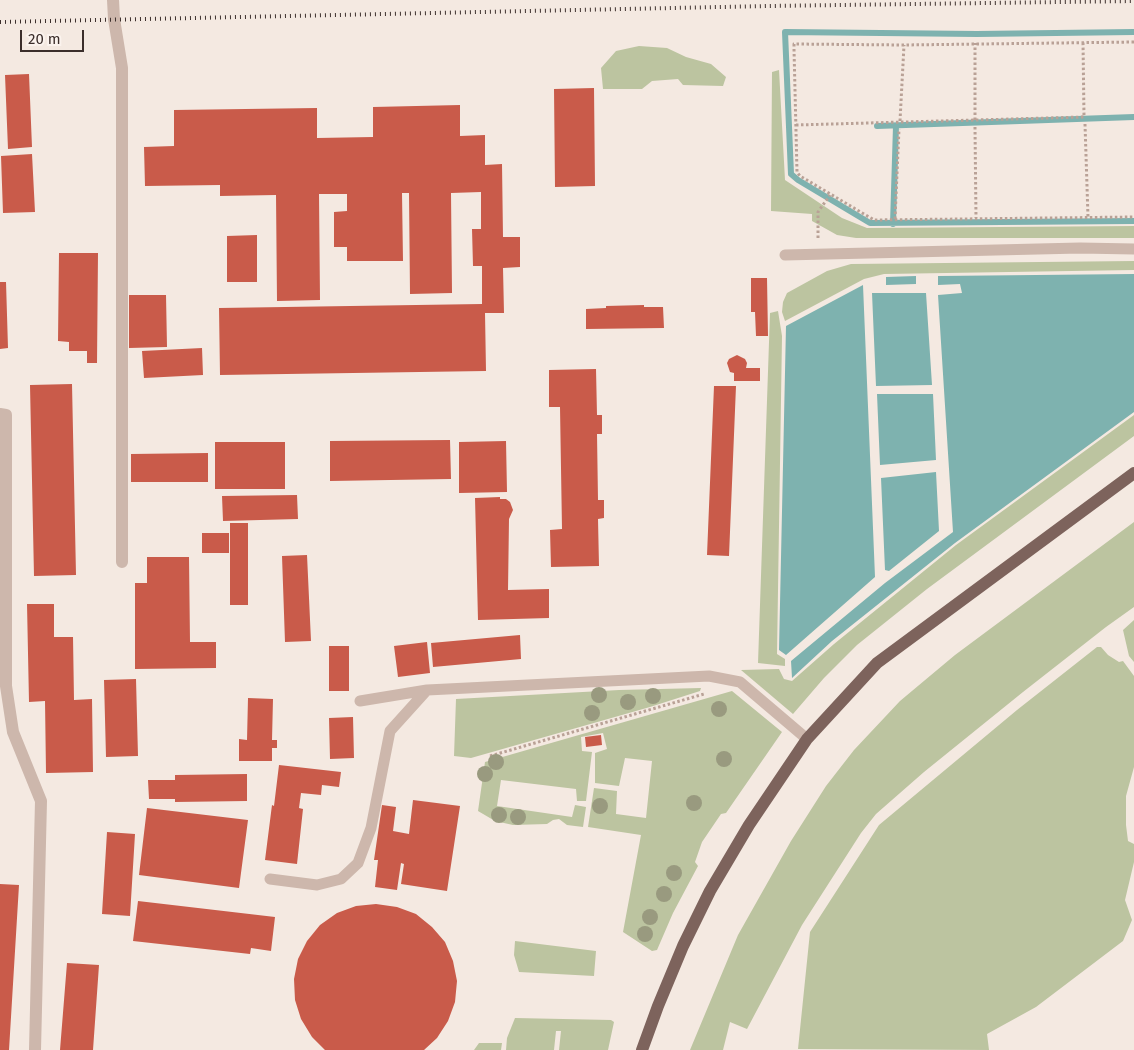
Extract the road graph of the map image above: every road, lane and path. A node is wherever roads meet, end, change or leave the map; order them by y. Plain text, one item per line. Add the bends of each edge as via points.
1 (113, 0) edge
2 (1083, 42) junction
3 (1134, 42) edge
4 (975, 43) junction
5 (904, 45) junction
6 (975, 120) junction
7 (900, 122) junction
8 (1085, 124) dead end
9 (796, 125) junction
10 (975, 127) dead end
11 (899, 129) dead end
12 (830, 195) junction
13 (1088, 217) junction
14 (1134, 217) edge
15 (976, 218) junction
16 (895, 219) junction
17 (1134, 249) edge
18 (785, 254) dead end
19 (818, 254) junction
20 (0, 414) edge
21 (1134, 473) edge
22 (122, 562) dead end
23 (427, 690) junction
24 (712, 691) dead end
25 (360, 701) dead end
26 (807, 739) junction
27 (490, 756) dead end
28 (270, 879) dead end
29 (35, 1050) edge
30 (642, 1050) edge

1 - 22 street via 122,68
2 - 3 path
2 - 4 path
2 - 6 path via 1084,117
4 - 5 path
4 - 6 path
5 - 7 path
5 - 9 path via 794,44
6 - 7 path
7 - 9 path
8 - 13 path
9 - 12 path via 797,172
10 - 15 path
11 - 16 path
12 - 16 path via 874,220
12 - 19 path via 818,212
13 - 14 path
13 - 15 path
15 - 16 path
17 - 19 lane
18 - 19 lane
20 - 29 street via 6,415 6,686 13,732 41,801
21 - 26 main road via 876,663
23 - 25 lane
23 - 26 lane via 709,676 740,682
23 - 28 lane via 390,731 371,828 358,863 341,879 317,884
24 - 27 path
26 - 30 main road via 749,824 710,891 683,946

